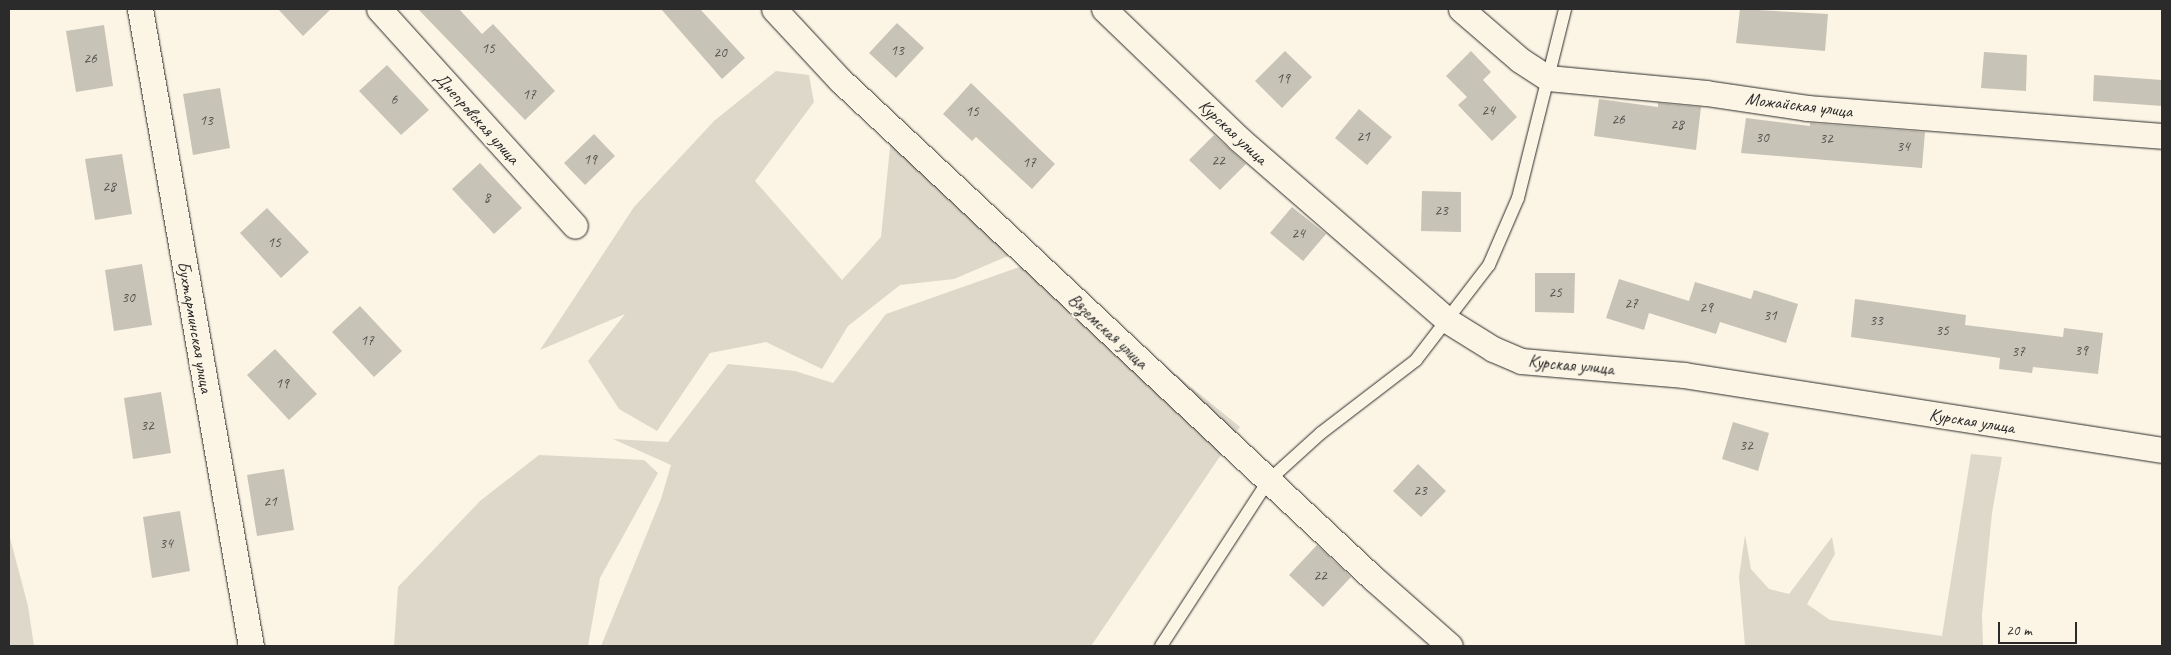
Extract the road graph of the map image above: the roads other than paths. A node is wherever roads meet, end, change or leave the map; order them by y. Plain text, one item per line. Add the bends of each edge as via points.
1 (140, 9) edge
2 (379, 9) edge
3 (774, 9) edge
4 (1104, 9) edge
5 (1461, 9) edge
6 (1565, 9) edge
7 (1548, 78) junction
8 (2162, 136) edge
9 (575, 226) dead end
10 (1448, 321) junction
11 (2162, 450) edge
12 (1268, 481) junction
13 (251, 646) edge
14 (1161, 646) edge
15 (1450, 646) edge

1 - 13 street, Бухтарминская улица
2 - 9 street, Днепровская улица
3 - 12 street, Вяземская улица via 840,80
4 - 10 street, Курская улица via 1239,139
5 - 7 street, Можайская улица via 1520,60
6 - 7 lane
7 - 8 street, Можайская улица via 1706,93 1807,108
7 - 10 lane via 1514,207 1489,266
10 - 11 street, Курская улица via 1493,349 1521,361 1694,376
10 - 12 lane via 1416,360 1321,433
12 - 14 lane
12 - 15 street, Вяземская улица

